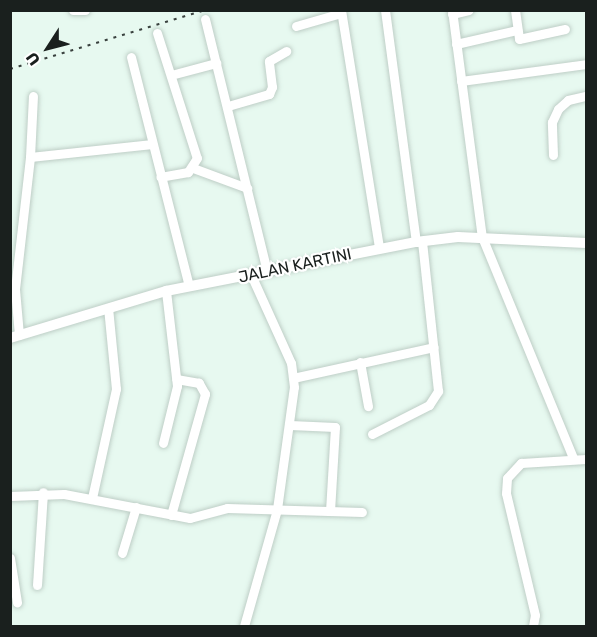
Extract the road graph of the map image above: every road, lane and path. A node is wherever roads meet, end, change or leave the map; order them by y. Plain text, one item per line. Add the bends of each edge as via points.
1 (73, 10) edge
2 (85, 10) edge
3 (385, 10) edge
4 (470, 10) edge
5 (515, 10) edge
6 (341, 12) edge
7 (452, 12) edge
8 (205, 19) dead end
9 (296, 26) dead end
10 (517, 30) junction
11 (565, 30) dead end
12 (157, 33) dead end
13 (456, 44) junction
14 (286, 51) dead end
15 (131, 57) dead end
16 (216, 63) junction
17 (586, 64) edge
18 (171, 75) junction
19 (460, 81) junction
20 (33, 96) dead end
21 (586, 96) edge
22 (228, 106) junction
23 (152, 144) junction
24 (553, 155) dead end
25 (30, 157) junction
26 (193, 168) junction
27 (160, 177) junction
28 (247, 188) junction
29 (482, 237) junction
30 (419, 241) junction
31 (586, 243) edge
32 (379, 248) junction
33 (267, 272) junction
34 (251, 275) junction
35 (189, 286) junction
36 (166, 291) junction
37 (108, 308) junction
38 (15, 336) edge
39 (434, 347) junction
40 (360, 362) junction
41 (293, 378) junction
42 (177, 380) junction
43 (368, 406) dead end
44 (290, 425) junction
45 (372, 434) dead end
46 (163, 443) dead end
47 (573, 458) junction
48 (586, 459) edge
49 (43, 492) junction
50 (10, 495) edge
51 (92, 498) junction
52 (136, 507) junction
53 (277, 509) junction
54 (330, 510) junction
55 (362, 512) dead end
56 (171, 515) junction
57 (122, 553) dead end
58 (10, 558) edge
59 (38, 585) dead end
60 (17, 602) dead end
61 (244, 627) edge
62 (533, 627) edge

1 - 2 street
3 - 30 street
4 - 7 street
5 - 10 street
6 - 9 street
6 - 32 street
7 - 13 street
8 - 16 street
10 - 11 street via 519,39
10 - 13 street
12 - 18 street
13 - 19 street
14 - 22 street via 269,61 269,94
15 - 23 street
16 - 18 street
16 - 22 street
17 - 19 street
18 - 26 street via 195,146 197,158
19 - 29 street
20 - 25 street
21 - 24 street via 568,100 558,109 552,122
22 - 28 street
23 - 25 street
23 - 27 street
25 - 38 street via 15,289
26 - 27 street
26 - 28 street
27 - 35 street
28 - 33 street
29 - 30 street, JALAN KARTINI
29 - 31 street, JALAN KARTINI
29 - 47 street
30 - 32 street, JALAN KARTINI
30 - 39 street
32 - 33 street, JALAN KARTINI
33 - 34 street, JALAN KARTINI
34 - 35 street, JALAN KARTINI
34 - 41 street via 291,363
35 - 36 street, JALAN KARTINI
36 - 37 street, JALAN KARTINI
36 - 42 street
37 - 38 street, JALAN KARTINI
37 - 51 street via 116,389
39 - 40 street
39 - 45 street via 438,387 435,398
40 - 41 street
40 - 43 street
41 - 44 street
42 - 46 street
42 - 56 street via 199,382 205,394
44 - 53 street
44 - 54 street via 335,427
47 - 48 street
47 - 62 street via 521,463 512,468 505,484 535,615
49 - 50 street
49 - 51 street
49 - 59 street
51 - 52 street
52 - 56 street
52 - 57 street
53 - 54 street
53 - 56 street via 227,508 190,518
53 - 61 street
54 - 55 street
58 - 60 street

